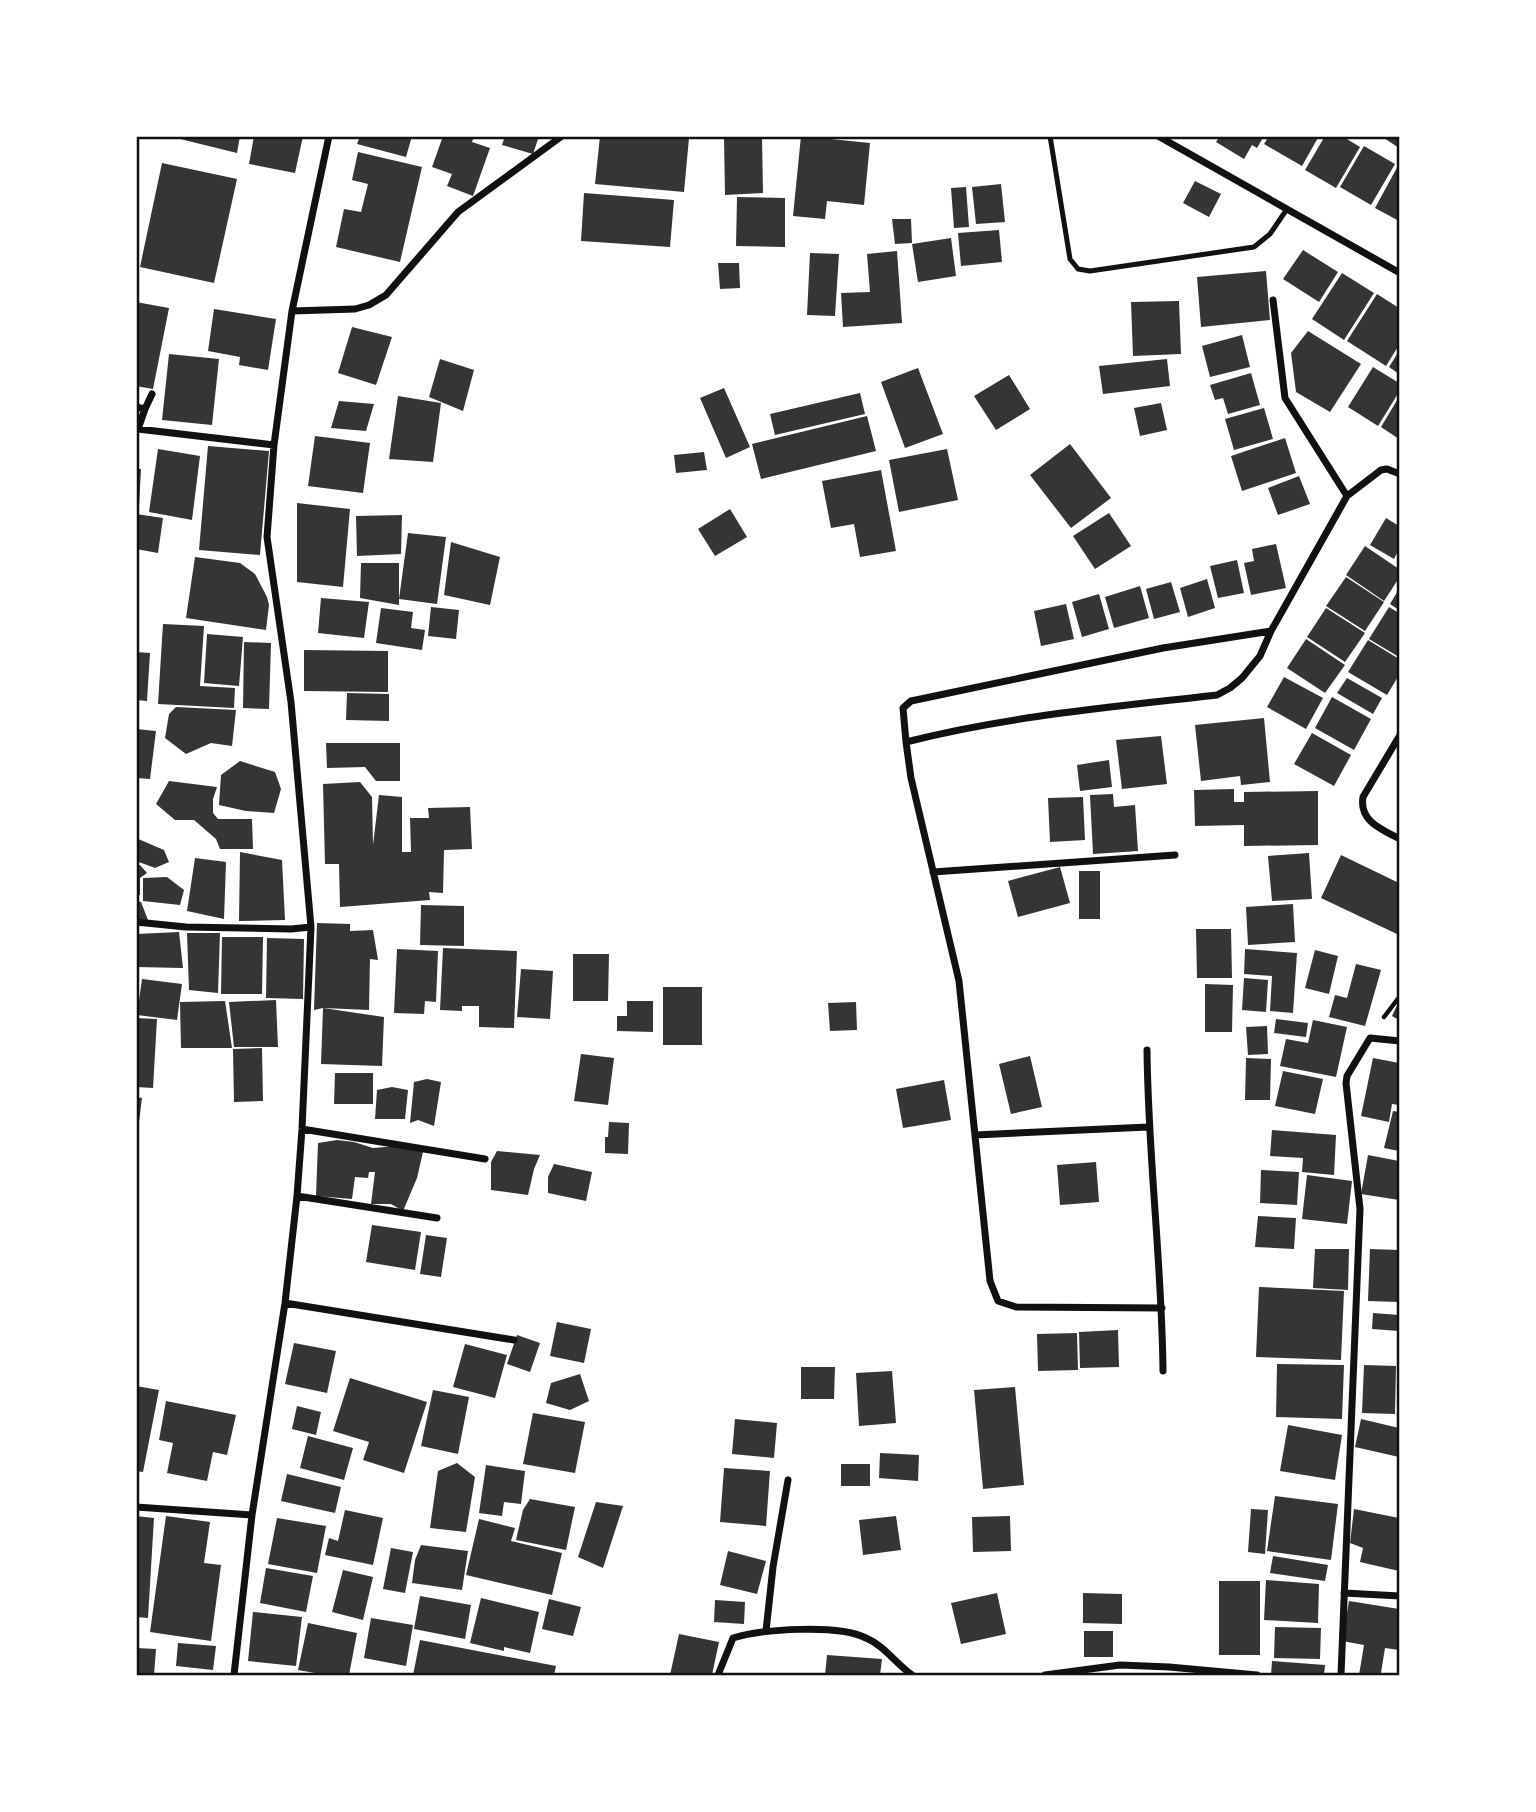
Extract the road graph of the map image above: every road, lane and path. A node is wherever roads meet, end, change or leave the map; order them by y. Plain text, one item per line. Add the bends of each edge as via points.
1 (329, 136) edge
2 (562, 136) edge
3 (1050, 136) edge
4 (1158, 136) edge
5 (1287, 209) junction
6 (1399, 273) edge
7 (1273, 300) dead end
8 (292, 311) junction
9 (152, 394) dead end
10 (141, 408) edge
11 (274, 445) junction
12 (1399, 474) edge
13 (1347, 496) junction
14 (1271, 631) junction
15 (1399, 735) edge
16 (906, 741) junction
17 (1399, 839) edge
18 (1175, 855) dead end
19 (933, 872) junction
20 (136, 922) edge
21 (311, 927) junction
22 (1399, 1041) edge
23 (1147, 1050) dead end
24 (1148, 1128) junction
25 (302, 1129) junction
26 (975, 1135) junction
27 (485, 1159) dead end
28 (297, 1196) junction
29 (437, 1218) dead end
30 (285, 1303) junction
31 (1162, 1308) junction
32 (514, 1340) dead end
33 (1163, 1371) dead end
34 (788, 1480) dead end
35 (136, 1507) edge
36 (252, 1515) junction
37 (1344, 1593) junction
38 (1399, 1596) edge
39 (766, 1631) junction
40 (234, 1675) edge
41 (718, 1675) edge
42 (912, 1675) edge
43 (1045, 1675) edge
44 (1257, 1675) edge
45 (1341, 1675) edge

1 - 8 street
2 - 8 street via 458,212 386,295 355,309
3 - 5 lane via 1070,258 1078,269 1254,247 1270,234
4 - 5 street
5 - 6 street
7 - 13 street via 1285,398
8 - 11 street
9 - 10 street
10 - 11 street via 138,429
11 - 21 street via 267,537 291,702
12 - 13 street via 1381,470
13 - 14 street
14 - 16 street via 1260,656 1242,678 1217,695 1087,710
14 - 16 street via 1163,648 911,701 903,708
15 - 17 street via 1361,807 1367,819
16 - 19 street
18 - 19 street
19 - 26 street via 959,981
20 - 21 street via 186,927
21 - 25 street
22 - 37 street via 1370,1038 1346,1083 1360,1209
23 - 24 street
24 - 26 street
24 - 31 street
25 - 27 street
25 - 28 street
26 - 31 street via 990,1281 998,1301 1016,1307
28 - 29 street
28 - 30 street
30 - 32 street
30 - 36 street
31 - 33 street
34 - 39 street
35 - 36 street
36 - 40 street
37 - 38 street
37 - 45 street
39 - 41 street via 733,1638
39 - 42 street via 837,1630 864,1636
43 - 44 street via 1120,1665

